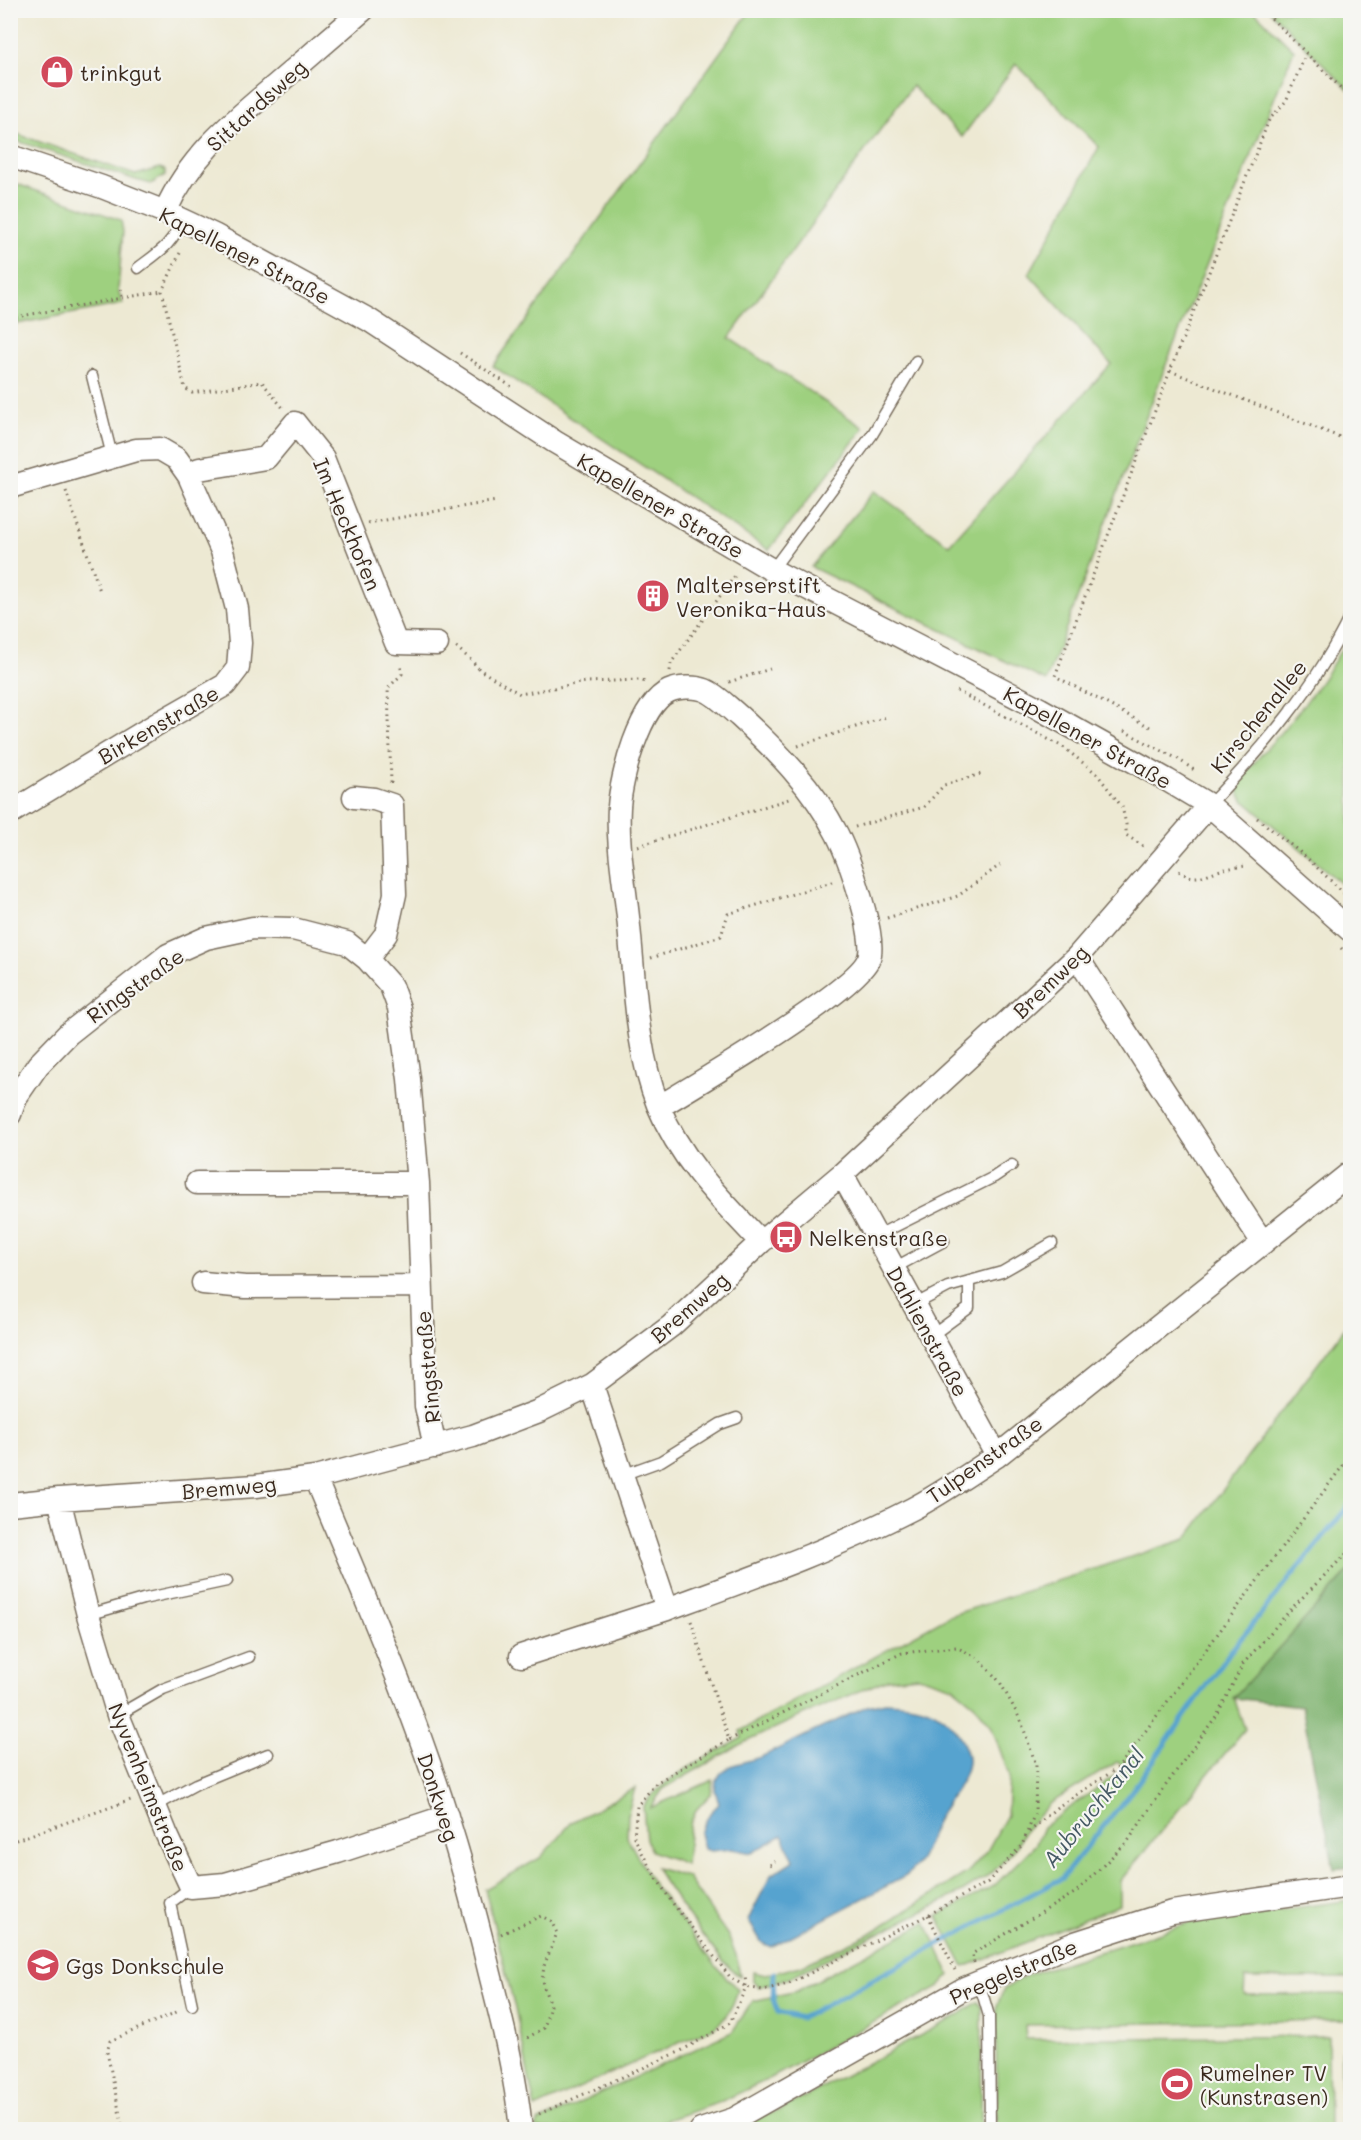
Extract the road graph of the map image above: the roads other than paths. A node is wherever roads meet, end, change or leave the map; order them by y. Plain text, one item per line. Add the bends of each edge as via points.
1 (363, 10) edge
2 (10, 156) edge
3 (173, 216) junction
4 (138, 268) dead end
5 (916, 360) dead end
6 (92, 376) dead end
7 (112, 456) junction
8 (189, 476) junction
9 (10, 488) edge
10 (772, 570) junction
11 (1350, 616) edge
12 (437, 644) road end
13 (354, 797) dead end
14 (1209, 805) junction
15 (10, 813) edge
16 (1350, 930) edge
17 (1077, 957) junction
18 (367, 959) junction
19 (659, 1107) junction
20 (10, 1114) edge
21 (1012, 1165) dead end
22 (1350, 1173) edge
23 (842, 1174) junction
24 (418, 1182) junction
25 (197, 1183) dead end
26 (876, 1236) junction
27 (944, 1241) dead end
28 (761, 1242) junction
29 (1052, 1243) dead end
30 (1263, 1243) junction
31 (894, 1268) junction
32 (969, 1281) junction
33 (203, 1283) dead end
34 (421, 1286) junction
35 (914, 1305) junction
36 (931, 1336) junction
37 (592, 1385) junction
38 (737, 1418) dead end
39 (435, 1447) junction
40 (997, 1456) junction
41 (622, 1475) junction
42 (315, 1478) junction
43 (59, 1499) junction
44 (10, 1504) edge
45 (227, 1581) dead end
46 (676, 1605) junction
47 (88, 1615) junction
48 (521, 1656) dead end
49 (249, 1657) dead end
50 (118, 1715) junction
51 (268, 1754) dead end
52 (153, 1800) junction
53 (447, 1816) junction
54 (1350, 1886) edge
55 (191, 1887) junction
56 (972, 1985) junction
57 (192, 2005) road end
58 (520, 2124) edge
59 (734, 2124) edge
60 (701, 2130) edge
61 (990, 2130) edge

1 - 3 street, Sittardsweg via 220,133 171,198
2 - 3 street, Kapellener Straße
3 - 4 lane via 176,236
3 - 10 street, Kapellener Straße via 369,320 555,442
5 - 10 lane via 873,435
6 - 7 lane
7 - 8 street, Birkenstraße via 160,449 177,459
7 - 9 street, Birkenstraße
8 - 12 street, Im Heckhofen via 199,469 266,458 295,423 323,458 396,643
8 - 15 street, Birkenstraße via 222,551 234,597 240,643 238,668 225,685
10 - 14 street, Kapellener Straße via 1040,709
11 - 14 lane, Kirschenallee via 1305,694
13 - 18 street via 392,806 395,894 386,934
14 - 16 street, Kapellener Straße
14 - 17 street, Bremweg
17 - 23 street, Bremweg
17 - 30 street
18 - 20 street, Ringstraße via 347,944 293,929 253,928 206,938 168,956 68,1034 38,1065 16,1097
18 - 24 street, Ringstraße via 391,986 399,1008
19 - 19 street via 647,1071 619,851 619,803 632,751 651,705 668,691 686,687 705,689 728,706 779,753 811,792 836,833 854,875 868,924 870,957 856,976 803,1015
19 - 28 street via 683,1154
21 - 26 lane
22 - 30 street, Tulpenstraße
23 - 26 street, Dahlienstraße
23 - 28 street, Bremweg
24 - 25 street
24 - 34 street, Ringstraße
26 - 31 street, Dahlienstraße
27 - 31 lane
28 - 37 street, Bremweg via 671,1326
29 - 32 lane via 1002,1272
30 - 40 street, Tulpenstraße
31 - 35 street, Dahlienstraße
32 - 35 lane
32 - 36 lane via 969,1308
33 - 34 street, Ringstraße via 245,1287
34 - 39 street, Ringstraße via 426,1406
35 - 36 street, Dahlienstraße
36 - 40 street, Dahlienstraße
37 - 39 street, Bremweg via 539,1411
37 - 41 street
38 - 41 lane via 720,1424 661,1461
39 - 42 street, Bremweg
40 - 46 street, Tulpenstraße via 903,1514
41 - 46 street
42 - 43 street, Bremweg via 256,1486
42 - 53 street, Donkweg via 392,1664
43 - 44 street, Bremweg
43 - 47 street, Nyvenheimstraße
45 - 47 lane
46 - 48 street, Tulpenstraße
47 - 50 street, Nyvenheimstraße
49 - 50 lane via 163,1689
50 - 52 street, Nyvenheimstraße
51 - 52 lane
52 - 55 street, Nyvenheimstraße
53 - 55 street, Nyvenheimstraße via 225,1884
53 - 58 street, Donkweg via 507,2043
54 - 56 street, Pregelstraße via 1172,1912 1075,1943
55 - 57 lane via 170,1903
56 - 59 street, Pregelstraße
56 - 61 lane via 988,2016
59 - 60 street, Pregelstraße

